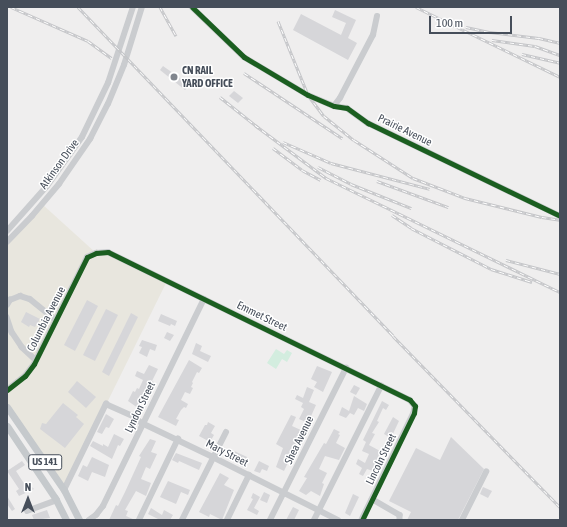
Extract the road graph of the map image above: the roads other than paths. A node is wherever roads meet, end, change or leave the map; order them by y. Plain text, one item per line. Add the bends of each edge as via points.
1 (133, 7) edge
2 (142, 7) edge
3 (192, 7) edge
4 (377, 16) dead end
5 (334, 106) junction
6 (560, 216) edge
7 (7, 230) edge
8 (7, 242) edge
9 (96, 253) joint
10 (204, 299) junction
11 (7, 305) edge
12 (7, 317) edge
13 (56, 320) junction
14 (36, 360) junction
15 (346, 368) junction
16 (381, 386) junction
17 (7, 390) edge
18 (415, 406) joint
19 (7, 407) edge
20 (142, 423) junction
21 (7, 426) edge
22 (226, 432) dead end
23 (178, 440) junction
24 (213, 457) junction
25 (486, 472) dead end
26 (249, 475) junction
27 (64, 490) junction
28 (284, 493) junction
29 (372, 499) junction
30 (56, 500) junction
31 (318, 510) junction
32 (27, 511) dead end
33 (66, 520) edge
34 (79, 520) edge
35 (89, 520) edge
36 (139, 520) edge
37 (182, 520) edge
38 (227, 520) edge
39 (270, 520) edge
40 (314, 520) edge
41 (338, 520) edge
42 (362, 520) edge
43 (400, 520) edge
44 (462, 520) edge

1 - 7 street, Atkinson Drive via 108,83 82,137 48,186
2 - 8 street, Atkinson Drive via 114,89 90,139 70,169
3 - 5 street, Prairie Avenue via 244,57 308,95
4 - 5 street via 370,42
5 - 6 street, Prairie Avenue via 347,108 368,123
9 - 10 street, Emmet Street via 108,252
9 - 13 street, Columbia Avenue via 87,258
10 - 15 street, Emmet Street
10 - 20 street, Lyndon Street
11 - 13 street via 10,300 20,296 37,304
12 - 14 street via 12,332 22,347
13 - 14 street, Columbia Avenue
14 - 17 street, Columbia Avenue via 25,376
15 - 16 street, Emmet Street
15 - 28 street, Shea Avenue
16 - 18 street, Emmet Street via 410,400
16 - 31 street
18 - 29 street, Lincoln Street via 414,413
19 - 27 main road, US 141
20 - 23 street, Mary Street
20 - 27 street, Mary Street via 135,417 106,404
20 - 35 street, Lyndon Street via 103,506
21 - 30 main road, US 141
22 - 24 street
23 - 24 street, Mary Street
23 - 36 street
24 - 26 street, Mary Street
24 - 37 street
25 - 44 street
26 - 28 street, Mary Street
26 - 38 street
27 - 34 main road, US 141
28 - 31 street, Mary Street
28 - 39 street, Shea Avenue
29 - 42 street, Lincoln Street
29 - 43 street via 400,515
30 - 32 street
30 - 33 main road, US 141
31 - 40 street
31 - 41 street, Mary Street

